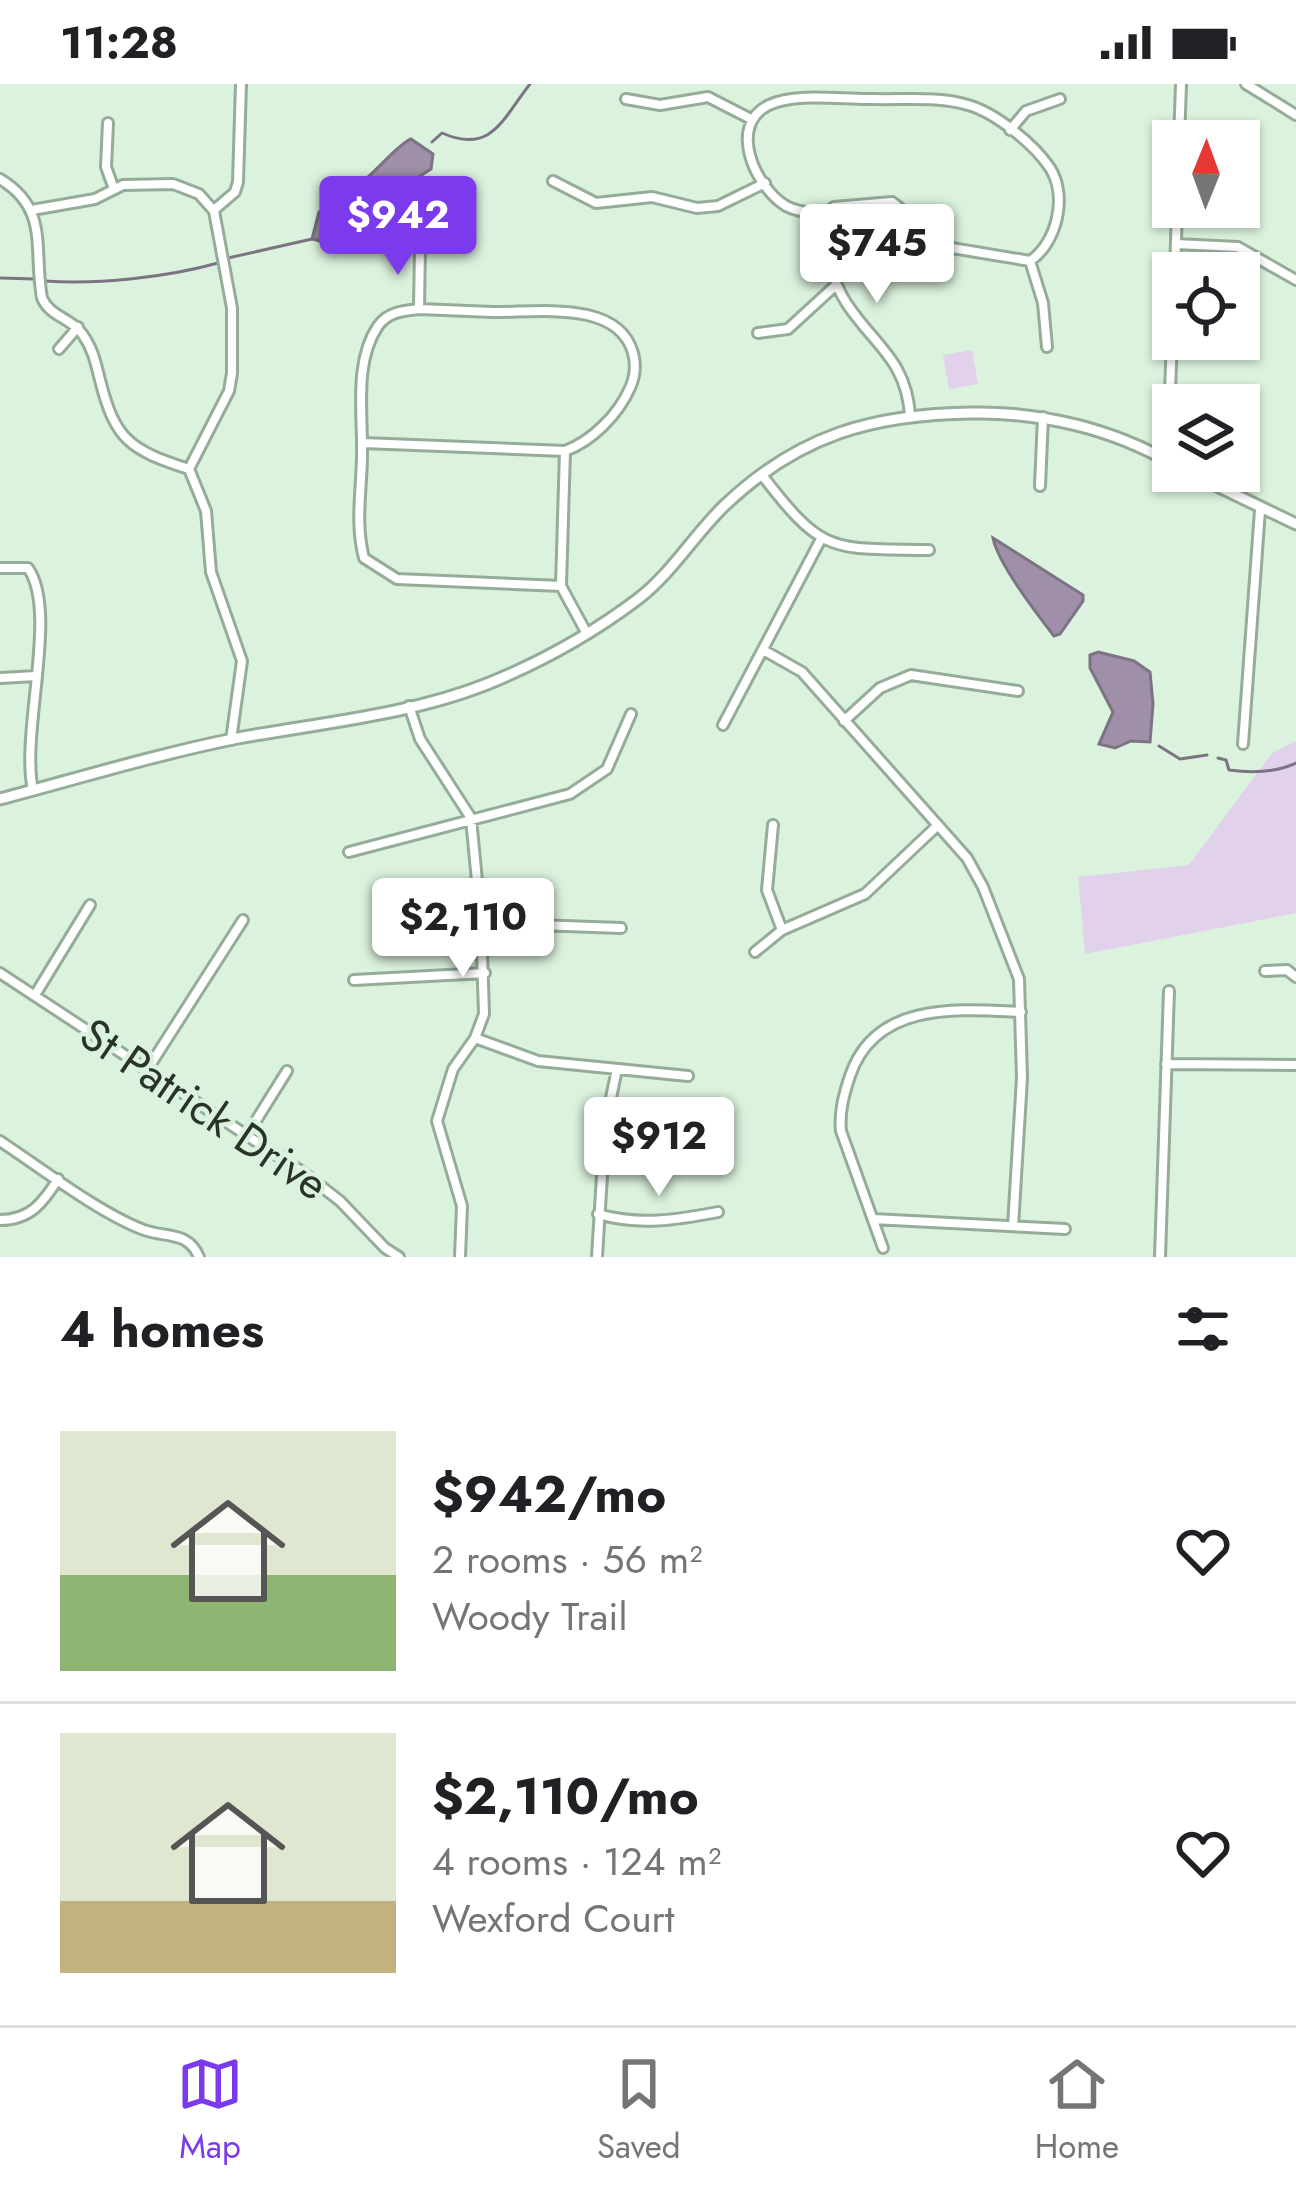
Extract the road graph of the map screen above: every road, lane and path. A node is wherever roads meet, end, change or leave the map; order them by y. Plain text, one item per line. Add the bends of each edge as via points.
1 (241, 84) edge
2 (1181, 84) edge
3 (1246, 84) edge
4 (626, 99) dead end
5 (1060, 99) dead end
6 (1296, 115) edge
7 (751, 119) junction
8 (1180, 120) edge
9 (108, 123) dead end
10 (1010, 130) junction
11 (0, 179) edge
12 (553, 181) dead end
13 (765, 183) junction
14 (114, 189) junction
15 (32, 210) junction
16 (214, 211) junction
17 (823, 215) junction
18 (1176, 228) edge
19 (1176, 244) junction
20 (420, 248) dead end
21 (1175, 252) edge
22 (1030, 261) junction
23 (1296, 280) edge
24 (836, 285) junction
25 (419, 309) junction
26 (77, 327) junction
27 (758, 333) dead end
28 (1047, 347) dead end
29 (59, 349) dead end
30 (910, 415) junction
31 (1042, 417) junction
32 (362, 443) junction
33 (565, 451) junction
34 (1152, 453) edge
35 (189, 469) junction
36 (762, 475) junction
37 (1040, 486) dead end
38 (1226, 492) edge
39 (1260, 510) junction
40 (1296, 524) edge
41 (821, 539) junction
42 (929, 550) dead end
43 (0, 568) edge
44 (561, 586) junction
45 (586, 632) junction
46 (765, 651) junction
47 (36, 676) junction
48 (0, 678) edge
49 (1018, 691) dead end
50 (409, 706) junction
51 (631, 714) dead end
52 (844, 721) junction
53 (723, 725) dead end
54 (231, 740) junction
55 (1243, 744) dead end
56 (33, 790) junction
57 (0, 799) edge
58 (471, 818) junction
59 (773, 825) dead end
60 (938, 825) junction
61 (349, 852) dead end
62 (90, 905) dead end
63 (243, 920) dead end
64 (481, 923) junction
65 (621, 928) dead end
66 (782, 930) junction
67 (755, 952) dead end
68 (1264, 971) dead end
69 (485, 973) junction
70 (0, 974) edge
71 (1296, 977) edge
72 (353, 980) dead end
73 (1169, 991) dead end
74 (34, 995) junction
75 (1022, 1012) junction
76 (475, 1038) junction
77 (1166, 1064) junction
78 (1296, 1065) edge
79 (616, 1069) junction
80 (147, 1070) junction
81 (287, 1070) dead end
82 (688, 1076) dead end
83 (247, 1135) junction
84 (0, 1141) edge
85 (58, 1179) junction
86 (718, 1212) dead end
87 (598, 1214) junction
88 (0, 1220) edge
89 (873, 1220) junction
90 (1013, 1226) junction
91 (1065, 1228) dead end
92 (883, 1248) dead end
93 (200, 1257) edge
94 (399, 1257) edge
95 (460, 1257) edge
96 (597, 1257) edge
97 (1160, 1257) edge

1 - 16 street via 236,192
2 - 8 street
3 - 6 street
4 - 7 street via 660,105 707,97
5 - 10 street via 1026,111
7 - 10 street via 782,101 947,101 979,109
7 - 13 street via 748,150
9 - 14 street
10 - 22 street via 1048,164 1057,188 1052,238
11 - 15 street
12 - 13 street via 596,203 652,197 707,208
13 - 17 street via 784,205
14 - 15 street
14 - 16 street via 172,184 199,194
15 - 26 street via 42,298
16 - 35 street via 230,284 232,374
17 - 22 street via 892,202 952,248
17 - 24 street
18 - 19 street
19 - 21 street
19 - 23 street via 1238,247
20 - 25 street
22 - 28 street
24 - 27 street via 788,329
24 - 30 street via 891,355
25 - 32 street via 390,314 370,343
25 - 33 street via 588,315 620,331 635,360 632,383 603,425
26 - 29 street
26 - 35 street via 114,428
30 - 31 street
30 - 36 street via 836,432
31 - 34 street
31 - 37 street
32 - 33 street
32 - 44 street via 359,538 364,557 382,572 430,582
33 - 44 street
35 - 54 street via 206,511 211,572 242,661
36 - 41 street
36 - 45 street via 639,598
38 - 39 street
39 - 40 street
39 - 55 street
41 - 42 street via 854,549
41 - 46 street
43 - 47 street via 21,566 33,575
44 - 45 street
45 - 50 street via 486,684
46 - 52 street via 802,672
46 - 53 street
47 - 48 street
47 - 56 street via 28,750
49 - 52 street via 910,675 880,688
50 - 54 street
50 - 58 street via 420,739
51 - 58 street via 607,769 588,784
52 - 60 street
54 - 56 street
56 - 57 street
58 - 61 street
58 - 64 street
59 - 66 street via 766,890
60 - 66 street via 865,894
60 - 75 street via 983,887 1019,979
62 - 74 street
63 - 80 street
64 - 65 street
64 - 69 street
66 - 67 street
68 - 71 street
69 - 72 street
69 - 76 street
70 - 74 street, St Patrick Drive
73 - 77 street
74 - 80 street, St Patrick Drive
75 - 89 street via 912,1015 865,1047 839,1118
75 - 90 street
76 - 79 street via 538,1061
76 - 95 street via 453,1069 437,1121 462,1206
77 - 78 street
77 - 97 street
79 - 82 street
79 - 87 street
80 - 83 street, St Patrick Drive
81 - 83 street
83 - 94 street, St Patrick Drive via 340,1201
84 - 85 street
85 - 88 street via 35,1210
85 - 93 street via 140,1228 176,1234
86 - 87 street via 652,1222
87 - 96 street
89 - 90 street
89 - 92 street
90 - 91 street

